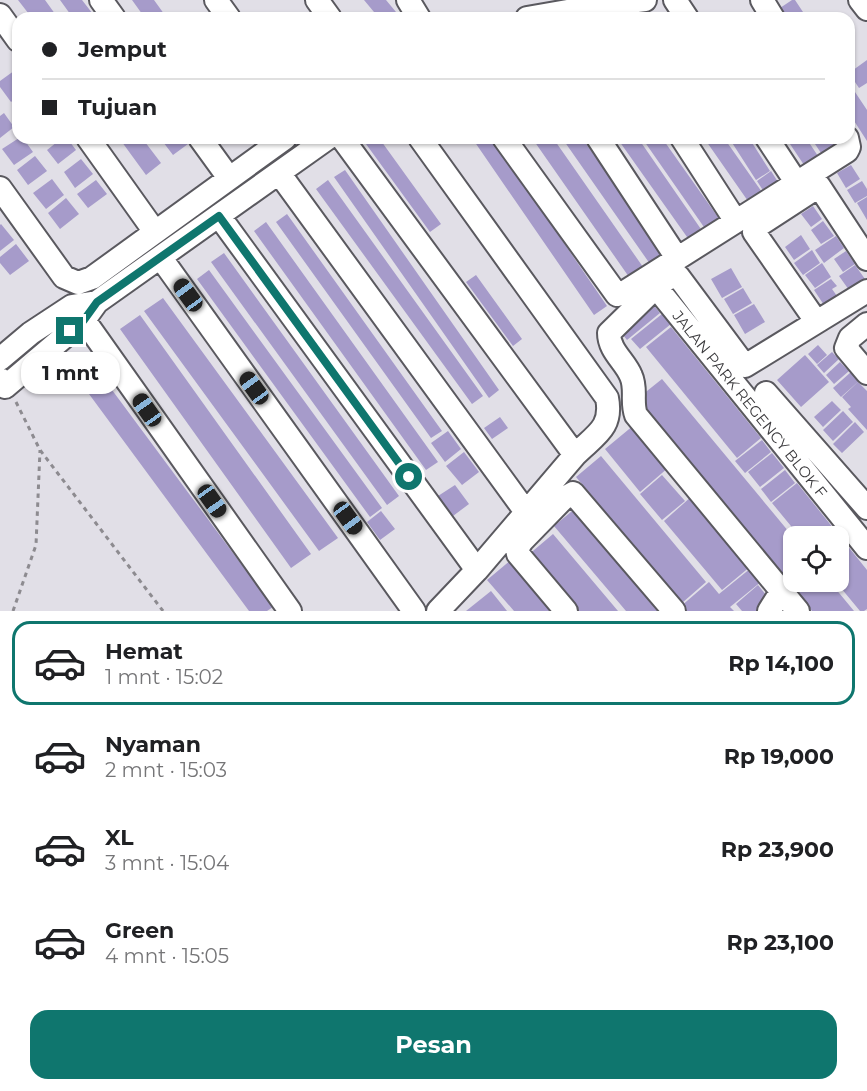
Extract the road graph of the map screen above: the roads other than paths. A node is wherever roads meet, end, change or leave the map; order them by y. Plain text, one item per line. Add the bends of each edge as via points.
1 (645, 0) edge
2 (860, 0) edge
3 (611, 7) edge
4 (867, 9) edge
5 (574, 12) edge
6 (0, 15) edge
7 (12, 32) edge
8 (92, 144) edge
9 (204, 144) edge
10 (277, 144) edge
11 (320, 144) edge
12 (346, 144) edge
13 (424, 144) edge
14 (508, 144) edge
15 (602, 144) edge
16 (686, 144) edge
17 (771, 144) edge
18 (848, 144) edge
19 (279, 173) junction
20 (229, 178) junction
21 (796, 182) junction
22 (0, 188) edge
23 (219, 216) junction
24 (735, 220) junction
25 (155, 232) junction
26 (161, 258) junction
27 (677, 258) junction
28 (867, 259) edge
29 (656, 287) junction
30 (867, 291) edge
31 (78, 313) junction
32 (816, 321) junction
33 (867, 324) edge
34 (0, 359) edge
35 (737, 372) junction
36 (867, 373) edge
37 (8, 390) edge
38 (766, 393) dead end
39 (575, 455) junction
40 (867, 508) edge
41 (526, 512) junction
42 (867, 548) edge
43 (477, 570) junction
44 (781, 592) junction
45 (290, 611) edge
46 (414, 611) edge
47 (438, 611) edge
48 (566, 611) edge
49 (674, 611) edge
50 (769, 611) edge
51 (798, 611) edge

1 - 3 street
2 - 4 street
3 - 5 street
6 - 7 street
8 - 25 street
9 - 20 street
10 - 20 street
11 - 19 street
12 - 39 street
13 - 39 street via 607,398 608,419 603,428
14 - 27 street via 617,295
15 - 27 street
16 - 24 street
17 - 21 street
18 - 21 street via 847,151
19 - 23 street
19 - 41 street
20 - 25 street
21 - 24 street
22 - 25 street via 64,278 78,283 92,278
23 - 26 street
23 - 43 street
24 - 27 street
26 - 31 street
26 - 46 street
28 - 32 street via 819,186 756,227 754,232
29 - 35 street, JALAN PARK REGENCY BLOK F
29 - 35 street via 676,274
29 - 44 street via 609,333 612,347 633,382 636,415
30 - 32 street
31 - 34 street via 31,333
31 - 37 street
31 - 45 street
32 - 35 street
33 - 36 street via 850,338 846,348
35 - 42 street, JALAN PARK REGENCY BLOK F
38 - 40 street
39 - 41 street
41 - 43 street
43 - 47 street
44 - 50 street
44 - 51 street
48 - 49 street via 517,549 573,493

